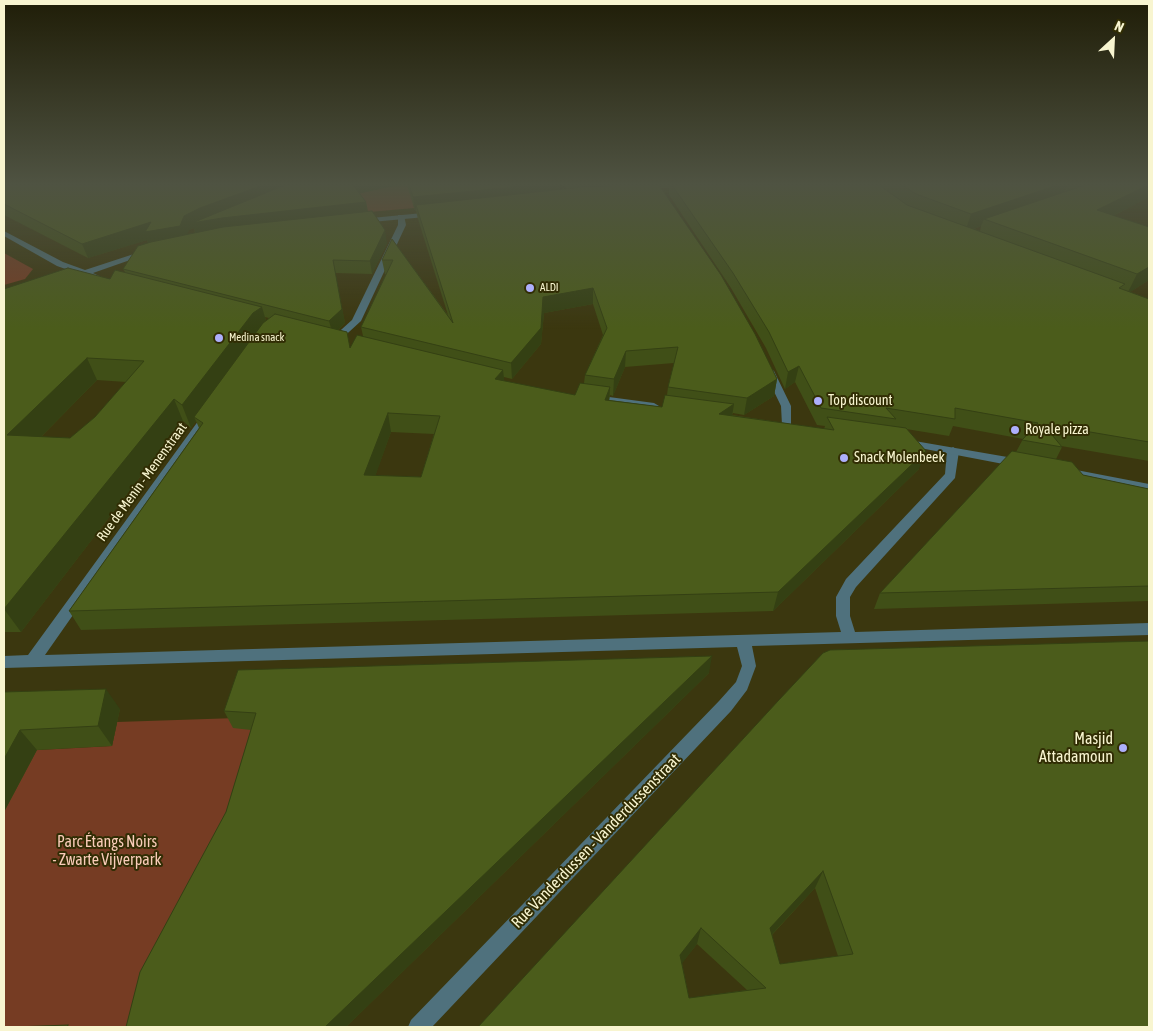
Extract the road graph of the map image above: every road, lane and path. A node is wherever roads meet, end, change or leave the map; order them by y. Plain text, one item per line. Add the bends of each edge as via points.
1 (4, 233) edge
2 (398, 233) edge
3 (153, 250) edge
4 (85, 273) junction
5 (70, 278) edge
6 (111, 282) edge
7 (336, 340) edge
8 (763, 358) edge
9 (587, 397) edge
10 (217, 402) edge
11 (664, 408) edge
12 (787, 425) edge
13 (888, 440) edge
14 (953, 450) junction
15 (1031, 465) edge
16 (1051, 469) edge
17 (1149, 488) edge
18 (1149, 629) edge
19 (850, 637) junction
20 (744, 643) junction
21 (33, 660) junction
22 (4, 662) edge
23 (418, 1027) edge

1 - 4 street via 60,264
2 - 7 street via 356,321
3 - 4 street
4 - 5 street
4 - 6 street
8 - 12 street via 786,406
9 - 11 street
10 - 21 street, Rue de Menin - Menenstraat
13 - 14 street
14 - 15 street
14 - 19 street via 951,475 851,583 843,597 843,616
16 - 17 street
18 - 19 street
19 - 20 street
20 - 21 street
20 - 23 street, Rue Vanderdussen - Vanderdussenstraat via 749,666 742,685 725,706
21 - 22 street

